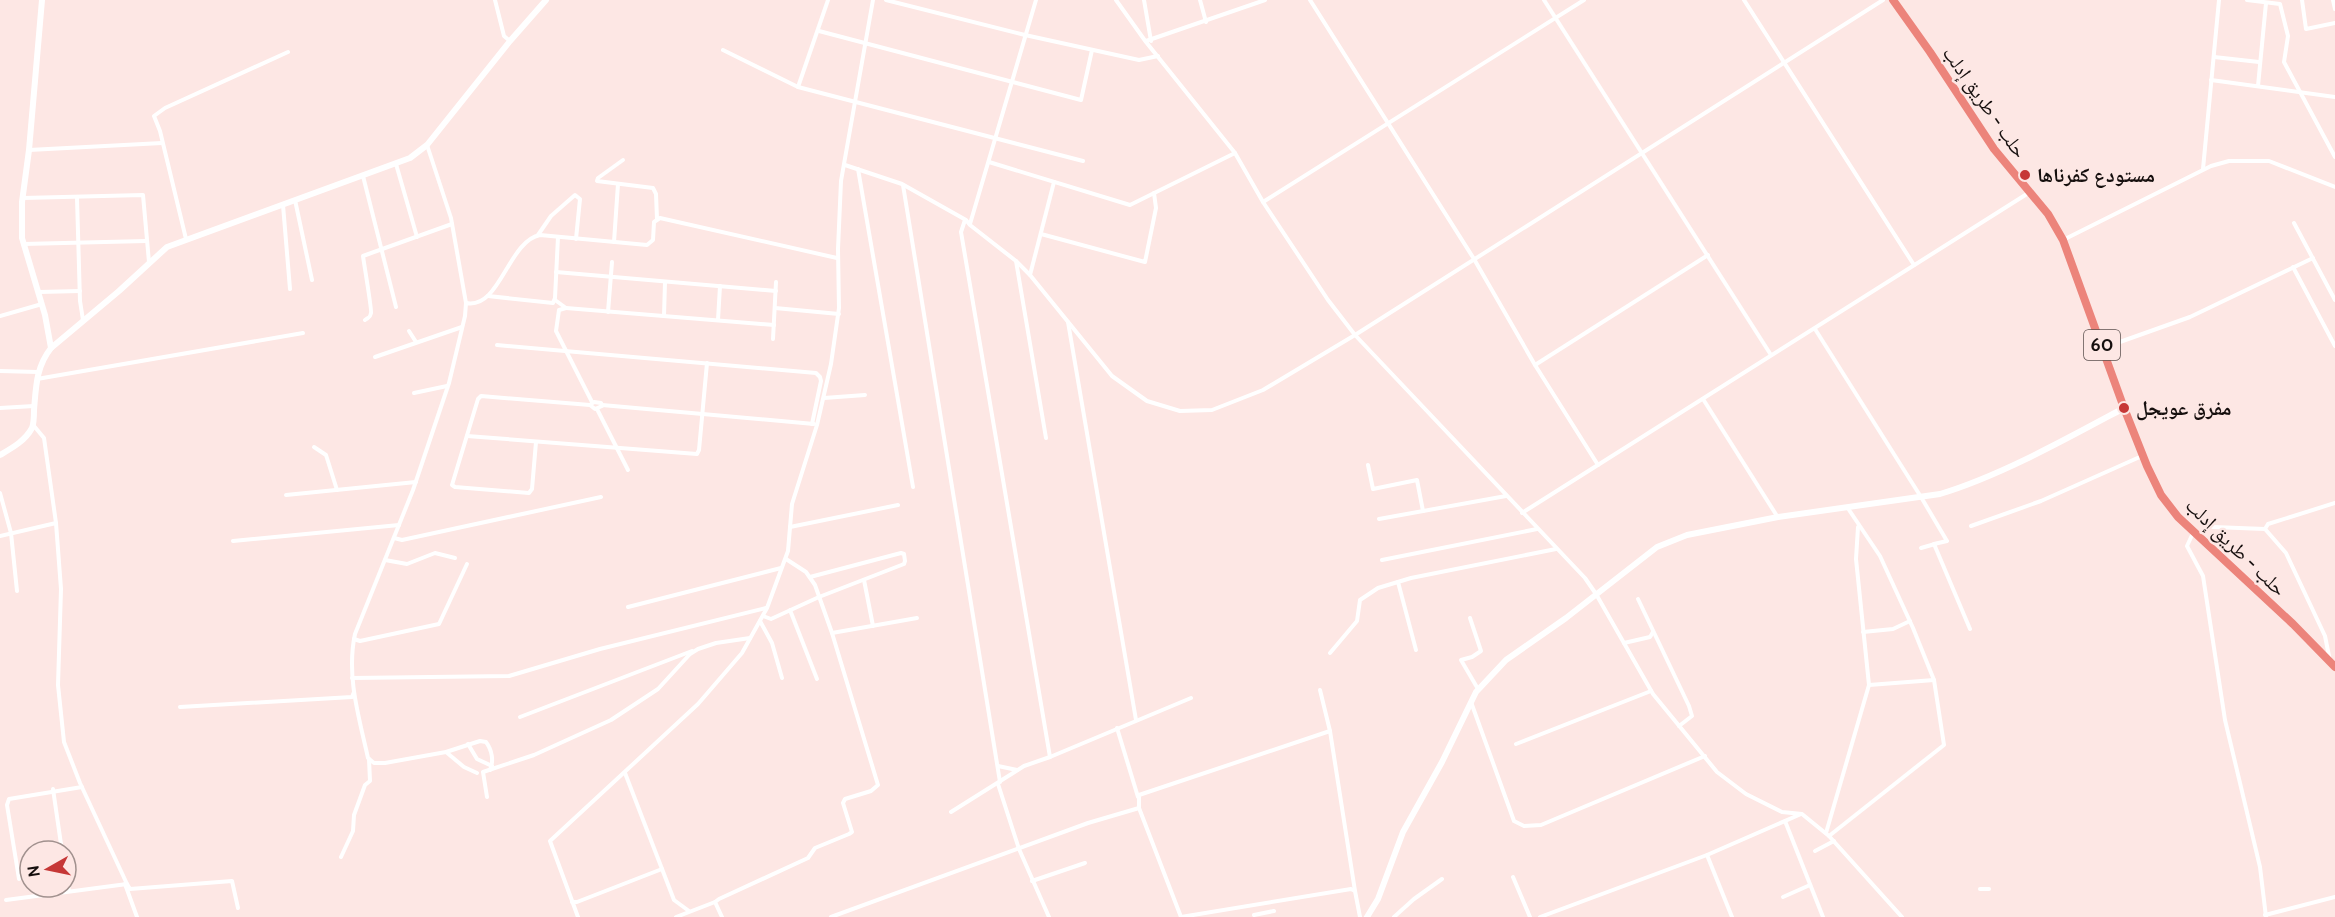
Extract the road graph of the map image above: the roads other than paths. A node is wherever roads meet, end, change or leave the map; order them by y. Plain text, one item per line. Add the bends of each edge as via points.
1 (42, 0) edge
2 (495, 0) edge
3 (546, 0) edge
4 (828, 0) edge
5 (873, 0) edge
6 (886, 0) edge
7 (1036, 0) edge
8 (1116, 0) edge
9 (1144, 0) edge
10 (1200, 0) edge
11 (1265, 0) edge
12 (1310, 0) edge
13 (1544, 0) edge
14 (1584, 0) edge
15 (1744, 0) edge
16 (1883, 0) edge
17 (1893, 0) edge
18 (2219, 0) edge
19 (2247, 0) edge
20 (2302, 0) edge
21 (2333, 0) edge
22 (2266, 3) junction
23 (2335, 9) edge
24 (1556, 18) junction
25 (1206, 22) junction
26 (2335, 23) edge
27 (819, 31) junction
28 (1025, 35) junction
29 (510, 41) junction
30 (1148, 41) junction
31 (865, 45) junction
32 (723, 50) dead end
33 (1092, 50) junction
34 (288, 52) dead end
35 (1158, 56) junction
36 (2214, 57) junction
37 (2259, 62) junction
38 (1784, 63) junction
39 (2211, 80) junction
40 (1012, 83) junction
41 (2258, 86) junction
42 (798, 87) junction
43 (2300, 92) junction
44 (2335, 97) edge
45 (855, 103) junction
46 (1387, 124) junction
47 (996, 138) junction
48 (162, 143) junction
49 (427, 145) junction
50 (29, 150) junction
51 (1235, 153) junction
52 (1643, 154) junction
53 (2335, 157) edge
54 (623, 160) dead end
55 (1083, 160) dead end
56 (989, 162) junction
57 (396, 164) junction
58 (845, 165) junction
59 (858, 169) junction
60 (2202, 170) junction
61 (363, 176) junction
62 (1054, 182) junction
63 (618, 184) junction
64 (902, 184) junction
65 (2335, 187) edge
66 (2031, 191) junction
67 (1154, 193) junction
68 (22, 198) junction
69 (77, 198) junction
70 (295, 200) junction
71 (1263, 202) junction
72 (283, 205) junction
73 (657, 219) junction
74 (966, 219) junction
75 (2294, 223) dead end
76 (452, 224) junction
77 (970, 225) junction
78 (1041, 234) junction
79 (538, 235) junction
80 (417, 237) junction
81 (558, 237) junction
82 (186, 239) junction
83 (576, 239) junction
84 (2063, 240) junction
85 (146, 241) junction
86 (614, 242) junction
87 (78, 243) junction
88 (22, 244) junction
89 (382, 249) junction
90 (1708, 255) junction
91 (837, 258) junction
92 (2313, 258) junction
93 (1474, 259) junction
94 (1016, 261) junction
95 (612, 262) dead end
96 (149, 263) junction
97 (1914, 265) junction
98 (2293, 267) junction
99 (556, 272) junction
100 (1030, 275) junction
101 (611, 277) junction
102 (312, 280) dead end
103 (665, 282) junction
104 (776, 282) dead end
105 (720, 286) junction
106 (290, 289) dead end
107 (80, 291) junction
108 (776, 291) junction
109 (38, 292) junction
110 (488, 296) junction
111 (555, 300) junction
112 (2335, 300) edge
113 (465, 303) junction
114 (42, 304) junction
115 (396, 307) dead end
116 (566, 308) junction
117 (775, 308) junction
118 (608, 312) junction
119 (839, 314) junction
120 (0, 316) edge
121 (664, 316) junction
122 (83, 320) junction
123 (365, 320) dead end
124 (718, 320) junction
125 (1068, 321) junction
126 (774, 325) junction
127 (462, 327) junction
128 (1815, 329) junction
129 (409, 330) dead end
130 (303, 333) dead end
131 (1355, 335) junction
132 (773, 339) dead end
133 (416, 342) junction
134 (496, 345) dead end
135 (2335, 346) edge
136 (51, 348) junction
137 (2103, 348) junction
138 (567, 352) junction
139 (1771, 355) junction
140 (375, 357) dead end
141 (707, 363) junction
142 (1535, 365) junction
143 (0, 371) edge
144 (37, 376) junction
145 (448, 386) junction
146 (414, 393) dead end
147 (865, 395) dead end
148 (824, 398) junction
149 (1703, 399) junction
150 (591, 403) junction
151 (35, 405) junction
152 (602, 405) junction
153 (0, 408) edge
154 (2124, 408) junction
155 (596, 409) junction
156 (702, 414) junction
157 (815, 424) junction
158 (33, 426) junction
159 (467, 436) junction
160 (1046, 438) dead end
161 (536, 442) junction
162 (314, 447) dead end
163 (616, 447) junction
164 (0, 455) edge
165 (2143, 456) junction
166 (1368, 465) dead end
167 (1598, 465) junction
168 (628, 470) dead end
169 (416, 482) junction
170 (913, 487) dead end
171 (337, 490) junction
172 (0, 493) edge
173 (286, 495) dead end
174 (1507, 496) junction
175 (601, 497) dead end
176 (1922, 497) junction
177 (2335, 503) edge
178 (898, 505) dead end
179 (1846, 506) junction
180 (1423, 512) junction
181 (1522, 513) junction
182 (1778, 517) junction
183 (1379, 519) dead end
184 (56, 523) junction
185 (399, 525) junction
186 (1858, 526) junction
187 (1971, 526) dead end
188 (2213, 527) dead end
189 (790, 528) junction
190 (1538, 529) junction
191 (2265, 529) junction
192 (2194, 532) junction
193 (11, 533) junction
194 (0, 536) edge
195 (394, 538) junction
196 (232, 541) dead end
197 (1936, 544) junction
198 (1556, 548) junction
199 (1922, 548) dead end
200 (454, 558) dead end
201 (786, 559) junction
202 (385, 560) junction
203 (1382, 560) dead end
204 (467, 564) dead end
205 (782, 568) junction
206 (810, 577) junction
207 (864, 580) junction
208 (1398, 582) junction
209 (17, 591) dead end
210 (1596, 594) junction
211 (819, 597) junction
212 (1638, 599) dead end
213 (628, 607) dead end
214 (767, 608) junction
215 (790, 610) junction
216 (763, 616) junction
217 (917, 618) dead end
218 (1470, 618) dead end
219 (760, 621) junction
220 (1910, 621) junction
221 (873, 626) junction
222 (1970, 629) dead end
223 (1654, 631) junction
224 (1863, 632) junction
225 (832, 633) junction
226 (751, 638) junction
227 (354, 639) junction
228 (1624, 643) junction
229 (698, 649) junction
230 (1416, 650) dead end
231 (1330, 653) dead end
232 (2333, 664) edge
233 (352, 678) junction
234 (782, 678) dead end
235 (817, 680) dead end
236 (1934, 680) junction
237 (1869, 686) junction
238 (1478, 689) junction
239 (1320, 690) dead end
240 (1651, 691) junction
241 (354, 692) junction
242 (1191, 698) dead end
243 (1471, 702) junction
244 (180, 707) dead end
245 (520, 717) dead end
246 (1136, 720) junction
247 (1679, 726) junction
248 (1117, 728) junction
249 (1330, 731) junction
250 (468, 744) junction
251 (1516, 744) dead end
252 (446, 752) junction
253 (1704, 756) junction
254 (1050, 757) junction
255 (369, 759) junction
256 (998, 766) junction
257 (491, 768) junction
258 (1017, 770) junction
259 (477, 773) dead end
260 (625, 773) junction
261 (999, 783) junction
262 (82, 787) junction
263 (53, 790) junction
264 (486, 797) dead end
265 (1138, 798) junction
266 (1139, 808) junction
267 (951, 812) dead end
268 (1802, 814) junction
269 (1785, 821) junction
270 (1828, 834) junction
271 (60, 839) edge
272 (1834, 841) junction
273 (1019, 849) junction
274 (1815, 851) dead end
275 (1707, 855) junction
276 (341, 857) dead end
277 (1085, 863) dead end
278 (662, 869) junction
279 (18, 873) edge
280 (1513, 877) dead end
281 (1442, 879) dead end
282 (1032, 881) junction
283 (126, 884) junction
284 (1810, 885) junction
285 (1980, 889) dead end
286 (1989, 889) dead end
287 (78, 890) edge
288 (1355, 891) junction
289 (1782, 897) dead end
290 (2335, 897) edge
291 (18, 898) edge
292 (6, 900) dead end
293 (572, 902) junction
294 (716, 902) junction
295 (1251, 904) junction
296 (238, 908) dead end
297 (852, 909) junction
298 (1274, 910) dead end
299 (689, 912) junction
300 (1254, 916) edge
301 (1542, 916) edge
302 (2266, 916) edge
303 (137, 917) edge
304 (578, 917) edge
305 (676, 917) edge
306 (722, 917) edge
307 (831, 917) edge
308 (855, 917) edge
309 (1049, 917) edge
310 (1360, 917) edge
311 (1367, 917) edge
312 (1394, 917) edge
313 (1530, 917) edge
314 (1732, 917) edge
315 (1823, 917) edge
316 (1902, 917) edge

1 - 50 street
2 - 29 street via 504,36
3 - 29 street
4 - 27 street
5 - 31 street
6 - 28 street
7 - 28 street
8 - 30 street
9 - 30 street
10 - 25 street
11 - 25 street
12 - 46 street
13 - 24 street
14 - 24 street
15 - 38 street
16 - 38 street
17 - 66 highway, حلب - طريق إدلب / 60 via 1994,149
18 - 36 street
19 - 22 street
20 - 26 street via 2306,29
21 - 23 street
22 - 37 street
22 - 43 street via 2280,4 2288,36 2284,62
24 - 46 street
24 - 52 street
25 - 30 street
27 - 31 street
27 - 42 street
28 - 33 street
28 - 40 street
29 - 49 street
30 - 35 street
31 - 40 street
31 - 45 street
32 - 42 street
33 - 35 street via 1139,60
33 - 40 street via 1081,100
34 - 48 street via 155,114
35 - 51 street
36 - 37 street
36 - 39 street
37 - 41 street
38 - 52 street
38 - 97 street
39 - 41 street
39 - 60 street
40 - 47 street
41 - 43 street
42 - 45 street
43 - 44 street
43 - 53 street
45 - 47 street
45 - 58 street
46 - 71 street
46 - 93 street
47 - 55 street
47 - 56 street
48 - 50 street
48 - 82 street
49 - 57 street
49 - 76 street
50 - 68 street
51 - 67 street
51 - 71 street
52 - 90 street
52 - 93 street
54 - 63 street via 597,179
56 - 62 street
56 - 77 street
57 - 61 street
57 - 80 street
58 - 59 street
58 - 91 street
59 - 64 street
59 - 170 street
60 - 65 street via 2229,161 2269,161
60 - 84 street
61 - 70 street
61 - 89 street
62 - 67 street via 1130,205
62 - 78 street
63 - 73 street via 653,188
63 - 86 street
64 - 74 street
64 - 256 street
66 - 84 highway, حلب - طريق إدلب / 60
66 - 97 street
67 - 78 street via 1156,208 1145,262
68 - 69 street
68 - 88 street
69 - 85 street via 143,195
69 - 87 street
70 - 72 street
70 - 102 street
71 - 131 street
72 - 82 street
72 - 106 street
73 - 86 street via 653,240 648,245
73 - 91 street
74 - 77 street
74 - 254 street via 960,232
75 - 92 street
76 - 80 street
76 - 113 street
77 - 94 street
78 - 100 street
79 - 81 street
79 - 83 street via 551,216 576,195 580,199
79 - 110 street via 520,249
80 - 89 street
81 - 83 street
81 - 99 street
82 - 96 street via 167,247
83 - 86 street
84 - 137 highway, حلب - طريق إدلب / 60
85 - 87 street
85 - 96 street
87 - 88 street
87 - 107 street
88 - 109 street
89 - 115 street
89 - 123 street via 363,256 373,310
90 - 139 street
90 - 142 street
91 - 119 street
92 - 98 street
92 - 112 street
93 - 131 street
93 - 142 street
94 - 100 street
94 - 160 street
95 - 101 street
96 - 122 street
97 - 128 street
98 - 135 street
98 - 137 street via 2190,317
99 - 101 street
99 - 111 street
100 - 125 street
101 - 103 street
101 - 118 street
103 - 105 street
103 - 121 street
104 - 108 street
105 - 108 street
105 - 124 street
107 - 109 street
107 - 122 street
108 - 117 street
109 - 114 street
110 - 111 street via 549,304
110 - 113 street via 480,303
111 - 116 street
113 - 127 street
114 - 120 street
114 - 136 street
116 - 118 street
116 - 138 street via 559,310 556,331
117 - 119 street
117 - 126 street
118 - 121 street
119 - 148 street
121 - 124 street
122 - 136 street
124 - 126 street
125 - 131 street via 1112,376 1147,400 1180,411 1212,410 1263,390
125 - 246 street
126 - 132 street
127 - 133 street
127 - 145 street
128 - 139 street
128 - 176 street
129 - 133 street
130 - 144 street
131 - 174 street
133 - 140 street
134 - 138 street
136 - 144 street
137 - 154 highway, حلب - طريق إدلب / 60
138 - 141 street
138 - 150 street
139 - 149 street
141 - 156 street
141 - 157 street via 816,373 821,381
142 - 167 street
143 - 144 street
144 - 151 street
145 - 146 street
145 - 169 street
147 - 148 street
148 - 157 street
149 - 167 street
149 - 182 street
150 - 152 street
150 - 155 street
150 - 159 street via 482,395
151 - 153 street
151 - 158 street
152 - 155 street
152 - 156 street
154 - 165 highway, حلب - طريق إدلب / 60
154 - 176 street via 1959,488
155 - 163 street
156 - 157 street
156 - 163 street via 697,454
157 - 189 street via 794,497
158 - 164 street via 20,442
158 - 184 street via 44,438
159 - 161 street
159 - 161 street via 452,481 455,487 531,492
161 - 163 street
162 - 171 street via 326,455
163 - 168 street
165 - 187 street via 2041,501
165 - 192 highway, حلب - طريق إدلب / 60 via 2161,495
166 - 180 street via 1372,489 1417,480
167 - 181 street
169 - 171 street
169 - 185 street
171 - 173 street
172 - 193 street
174 - 180 street
174 - 181 street
175 - 195 street via 421,537
176 - 179 street
176 - 197 street via 1947,541
177 - 191 street via 2268,524
178 - 189 street
179 - 182 street
179 - 186 street
180 - 183 street
181 - 190 street
182 - 210 street via 1669,541
184 - 193 street
184 - 262 street via 61,589 58,685 64,742
185 - 195 street
185 - 196 street
186 - 220 street via 1880,556
186 - 224 street via 1856,559
188 - 191 street
189 - 201 street
190 - 198 street
190 - 203 street
191 - 232 street via 2286,553 2325,636
192 - 232 highway, حلب - طريق إدلب / 60
192 - 302 street via 2187,546 2203,576 2225,720 2260,867
193 - 194 street
193 - 209 street
195 - 202 street
197 - 199 street
197 - 222 street
198 - 208 street
198 - 210 street
200 - 202 street via 435,553 407,564
201 - 205 street
201 - 206 street
202 - 227 street
204 - 227 street via 439,624 360,641
205 - 213 street
205 - 214 street
206 - 207 street via 904,554 904,564
206 - 211 street
207 - 211 street
207 - 221 street
208 - 230 street
208 - 231 street via 1378,588 1360,600 1357,621
210 - 228 street
210 - 238 street via 1506,660
211 - 215 street
211 - 225 street
212 - 223 street
214 - 216 street
214 - 233 street via 508,676
215 - 216 street via 770,620
215 - 235 street
216 - 219 street
217 - 221 street
218 - 238 street via 1481,651 1461,660
219 - 226 street
219 - 234 street via 772,643
220 - 224 street via 1893,629
220 - 236 street
221 - 225 street
223 - 228 street via 1650,637
223 - 247 street via 1692,716
224 - 237 street
225 - 294 street via 878,785 843,802 852,832
226 - 229 street
226 - 260 street via 698,704
227 - 233 street
228 - 240 street
229 - 245 street
229 - 257 street via 658,689 611,720 534,755
233 - 241 street
236 - 237 street
236 - 270 street via 1944,745
237 - 270 street
238 - 243 street
239 - 249 street
240 - 247 street
240 - 251 street
241 - 244 street via 352,697
241 - 255 street
242 - 246 street
243 - 253 street via 1514,821 1524,826 1541,825
243 - 311 street via 1403,832 1378,899
246 - 248 street
247 - 253 street
248 - 254 street
248 - 265 street
249 - 265 street
249 - 288 street
250 - 252 street
250 - 257 street via 477,759
250 - 257 street via 486,742
252 - 255 street via 385,764
252 - 259 street
253 - 268 street via 1717,772 1746,794 1782,812
254 - 258 street
255 - 276 street via 370,781 365,785 354,815 353,831
256 - 258 street
256 - 261 street
257 - 264 street via 483,772
258 - 261 street
260 - 278 street
260 - 293 street via 549,841
261 - 267 street
261 - 273 street
262 - 263 street
262 - 283 street
263 - 271 street
263 - 279 street via 9,799
265 - 266 street
266 - 273 street
266 - 295 street via 1181,917
268 - 269 street
268 - 270 street
269 - 275 street
269 - 284 street
270 - 272 street
272 - 274 street
272 - 316 street
273 - 282 street
273 - 297 street
275 - 301 street
275 - 314 street
277 - 282 street
278 - 293 street
278 - 299 street via 674,900
280 - 313 street
281 - 312 street
282 - 309 street
283 - 287 street
283 - 296 street via 130,889 232,881
283 - 303 street
284 - 289 street
284 - 315 street
285 - 286 street
288 - 295 street
288 - 310 street
290 - 302 street
291 - 292 street
293 - 304 street
294 - 299 street
294 - 306 street
295 - 300 street
297 - 307 street
297 - 308 street
298 - 300 street
299 - 305 street

